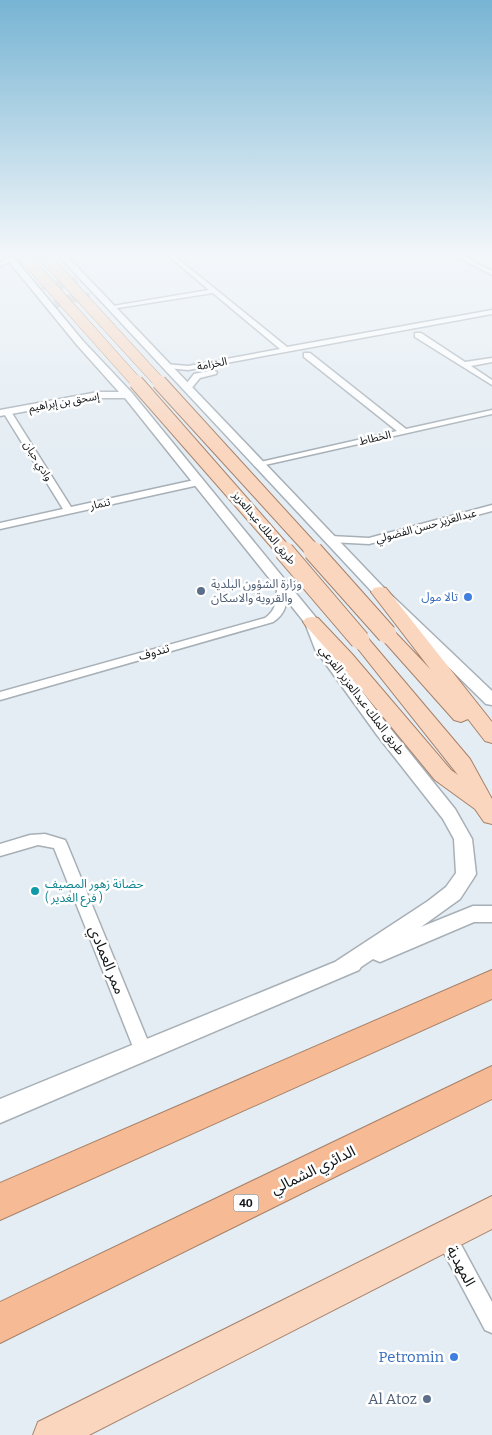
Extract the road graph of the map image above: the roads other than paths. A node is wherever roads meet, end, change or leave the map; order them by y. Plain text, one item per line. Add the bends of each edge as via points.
1 (62, 320) edge
2 (74, 320) edge
3 (103, 320) edge
4 (124, 320) edge
5 (250, 320) edge
6 (449, 320) edge
7 (492, 320) edge
8 (437, 331) dead end
9 (428, 333) dead end
10 (418, 334) junction
11 (409, 336) dead end
12 (372, 343) dead end
13 (286, 350) junction
14 (307, 355) junction
15 (492, 360) edge
16 (464, 365) junction
17 (168, 366) junction
18 (199, 366) junction
19 (244, 366) dead end
20 (226, 370) dead end
21 (208, 373) junction
22 (103, 381) junction
23 (492, 383) edge
24 (187, 388) junction
25 (77, 395) junction
26 (128, 395) junction
27 (2, 410) edge
28 (492, 412) edge
29 (404, 432) junction
30 (259, 465) junction
31 (199, 482) junction
32 (492, 508) edge
33 (68, 511) junction
34 (0, 526) edge
35 (330, 539) junction
36 (282, 586) junction
37 (380, 592) junction
38 (312, 622) junction
39 (0, 696) edge
40 (492, 700) edge
41 (492, 736) edge
42 (492, 747) edge
43 (486, 809) edge
44 (0, 850) edge
45 (483, 914) edge
46 (342, 968) junction
47 (492, 984) edge
48 (143, 1051) junction
49 (492, 1082) edge
50 (0, 1111) edge
51 (0, 1202) edge
52 (492, 1212) edge
53 (445, 1235) junction
54 (0, 1323) edge
55 (492, 1323) edge
56 (51, 1435) edge

1 - 22 street, طريق الملك عبدالعزيز الفرعي
2 - 43 main road, طريق الملك عبدالعزيز, bridge via 216,472 360,640 463,764
3 - 42 main road, طريق الملك عبدالعزيز, bridge
4 - 17 street
5 - 13 street
6 - 13 street, الخزامة
7 - 8 street
9 - 10 street
10 - 11 street
10 - 16 street
12 - 14 street, الخزامة
13 - 18 street, الخزامة
14 - 19 street, الخزامة
14 - 29 street
15 - 16 street
16 - 23 street
17 - 18 street, الخزامة
17 - 24 street
18 - 21 street
20 - 21 street, الخزامة
21 - 24 street, الخزامة via 197,376
22 - 25 street, إسحق بن إبراهيم
22 - 26 street, طريق الملك عبدالعزيز الفرعي
24 - 30 street
25 - 26 street, إسحق بن إبراهيم
25 - 27 street, إسحق بن إبراهيم
26 - 31 street, طريق الملك عبدالعزيز الفرعي
27 - 33 street, وادي حبان
28 - 29 street, الخطاط
29 - 30 street, الخطاط
30 - 35 street
31 - 33 street, تنمار
31 - 36 street, طريق الملك عبدالعزيز الفرعي
32 - 35 street, عبدالعزيز حسن الفضولي via 369,541
33 - 34 street, تنمار
35 - 37 street
36 - 38 street, طريق الملك عبدالعزيز الفرعي
36 - 39 street, تندوف via 280,612 269,620
37 - 40 street
37 - 41 main road
38 - 43 main road via 443,775
38 - 46 street, طريق الملك عبدالعزيز الفرعي via 320,646 449,814 464,839 466,874 452,893
44 - 48 street, ممر العمادي via 40,838 60,844
45 - 46 street
46 - 48 street
47 - 51 highway
48 - 50 street
49 - 54 highway, الدائري الشمالي / 40
52 - 53 main road
53 - 55 street, المهدية
53 - 56 main road

